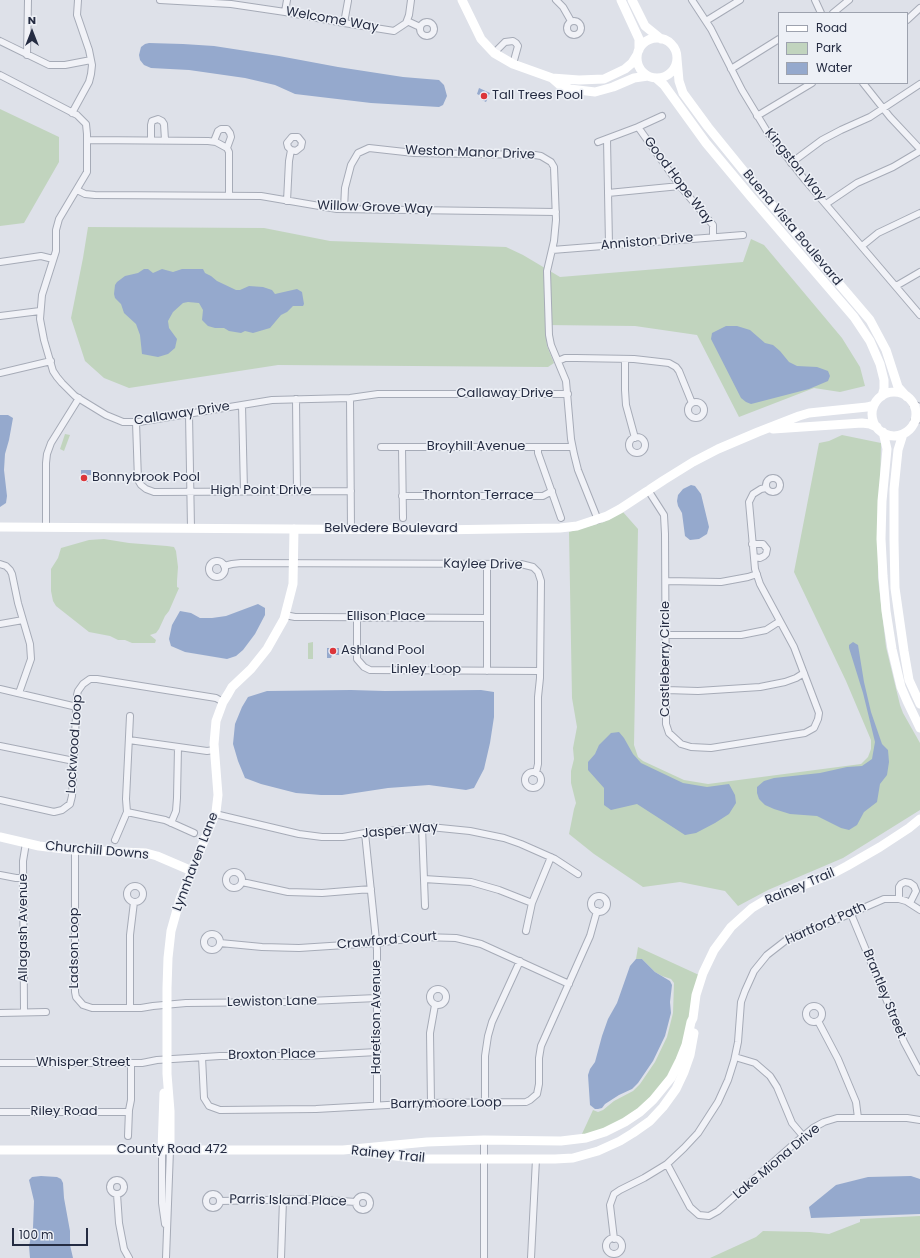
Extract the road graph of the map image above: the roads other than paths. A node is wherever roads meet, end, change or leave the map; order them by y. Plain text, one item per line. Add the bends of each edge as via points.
1 (28, 0) edge
2 (78, 0) edge
3 (160, 0) edge
4 (287, 0) edge
5 (348, 0) edge
6 (411, 0) edge
7 (462, 0) edge
8 (556, 0) edge
9 (621, 0) edge
10 (632, 0) edge
11 (692, 0) edge
12 (740, 0) edge
13 (815, 0) edge
14 (849, 0) edge
15 (233, 2) edge
16 (920, 8) edge
17 (286, 12) junction
18 (821, 12) edge
19 (833, 12) edge
20 (908, 19) edge
21 (407, 20) junction
22 (571, 21) dead end
23 (706, 21) junction
24 (344, 23) junction
25 (420, 27) dead end
26 (661, 39) junction
27 (0, 41) edge
28 (778, 41) edge
29 (638, 52) junction
30 (494, 53) junction
31 (27, 55) junction
32 (677, 59) junction
33 (91, 60) junction
34 (513, 64) junction
35 (731, 69) junction
36 (0, 75) edge
37 (652, 77) junction
38 (552, 78) junction
39 (594, 80) junction
40 (810, 84) edge
41 (864, 84) edge
42 (920, 84) edge
43 (594, 91) junction
44 (884, 109) junction
45 (72, 113) junction
46 (662, 116) dead end
47 (757, 116) junction
48 (638, 127) junction
49 (608, 139) junction
50 (87, 140) junction
51 (150, 140) junction
52 (165, 140) junction
53 (214, 141) junction
54 (598, 142) dead end
55 (227, 148) junction
56 (291, 150) dead end
57 (920, 150) edge
58 (791, 163) junction
59 (680, 186) junction
60 (77, 190) junction
61 (608, 193) junction
62 (229, 196) junction
63 (287, 200) junction
64 (826, 204) junction
65 (344, 209) junction
66 (556, 212) junction
67 (920, 213) edge
68 (743, 235) dead end
69 (713, 237) junction
70 (609, 245) junction
71 (862, 246) junction
72 (552, 250) junction
73 (54, 259) junction
74 (0, 262) edge
75 (920, 272) edge
76 (896, 286) junction
77 (40, 311) junction
78 (920, 315) edge
79 (0, 316) edge
80 (625, 359) junction
81 (51, 361) junction
82 (558, 361) junction
83 (0, 373) edge
84 (568, 394) junction
85 (882, 396) junction
86 (79, 398) junction
87 (350, 398) junction
88 (296, 399) junction
89 (913, 402) edge
90 (692, 403) dead end
91 (242, 405) junction
92 (874, 405) junction
93 (189, 414) junction
94 (917, 420) edge
95 (136, 422) junction
96 (880, 430) junction
97 (758, 432) junction
98 (903, 434) junction
99 (635, 438) dead end
100 (380, 447) dead end
101 (402, 447) junction
102 (538, 447) junction
103 (572, 447) junction
104 (766, 488) dead end
105 (648, 490) junction
106 (244, 491) junction
107 (298, 491) junction
108 (351, 491) junction
109 (552, 491) junction
110 (190, 492) junction
111 (402, 496) junction
112 (403, 518) dead end
113 (561, 518) dead end
114 (598, 520) junction
115 (0, 527) edge
116 (46, 527) junction
117 (191, 528) junction
118 (294, 529) junction
119 (351, 529) junction
120 (752, 544) junction
121 (754, 557) junction
122 (294, 563) junction
123 (0, 564) edge
124 (487, 564) junction
125 (224, 566) dead end
126 (757, 574) junction
127 (666, 581) junction
128 (285, 615) junction
129 (357, 617) junction
130 (486, 618) junction
131 (23, 620) junction
132 (780, 621) junction
133 (0, 624) edge
134 (666, 635) junction
135 (904, 651) junction
136 (487, 671) junction
137 (540, 671) junction
138 (804, 673) junction
139 (920, 688) edge
140 (0, 689) edge
141 (666, 690) junction
142 (19, 693) junction
143 (223, 702) junction
144 (920, 704) edge
145 (77, 707) junction
146 (130, 716) dead end
147 (920, 728) edge
148 (129, 740) junction
149 (0, 746) edge
150 (178, 747) junction
151 (214, 750) junction
152 (74, 761) junction
153 (536, 773) dead end
154 (0, 800) edge
155 (127, 812) junction
156 (215, 814) junction
157 (919, 821) edge
158 (171, 823) junction
159 (422, 827) junction
160 (194, 833) dead end
161 (365, 833) junction
162 (0, 837) edge
163 (115, 840) dead end
164 (26, 843) junction
165 (75, 850) junction
166 (551, 857) junction
167 (192, 872) junction
168 (578, 874) dead end
169 (0, 875) edge
170 (24, 878) junction
171 (424, 879) junction
172 (242, 882) dead end
173 (371, 890) junction
174 (899, 899) junction
175 (134, 902) dead end
176 (532, 903) junction
177 (910, 903) junction
178 (425, 906) dead end
179 (920, 910) edge
180 (597, 911) dead end
181 (851, 914) junction
182 (526, 931) dead end
183 (220, 943) dead end
184 (376, 943) junction
185 (520, 962) junction
186 (569, 984) junction
187 (377, 998) junction
188 (167, 1004) junction
189 (435, 1005) dead end
190 (130, 1008) junction
191 (24, 1012) junction
192 (46, 1012) dead end
193 (0, 1013) edge
194 (693, 1018) junction
195 (818, 1021) dead end
196 (377, 1052) junction
197 (202, 1057) junction
198 (735, 1057) junction
199 (167, 1060) junction
200 (0, 1063) edge
201 (130, 1063) junction
202 (920, 1072) edge
203 (431, 1103) junction
204 (485, 1103) junction
205 (377, 1106) junction
206 (0, 1112) edge
207 (129, 1112) junction
208 (858, 1118) junction
209 (920, 1120) edge
210 (128, 1136) dead end
211 (803, 1136) junction
212 (484, 1140) junction
213 (0, 1150) edge
214 (166, 1150) junction
215 (343, 1150) junction
216 (485, 1158) junction
217 (536, 1159) junction
218 (667, 1164) junction
219 (117, 1194) dead end
220 (283, 1200) junction
221 (220, 1201) dead end
222 (356, 1202) dead end
223 (614, 1239) dead end
224 (129, 1258) edge
225 (166, 1258) edge
226 (281, 1258) edge
227 (484, 1258) edge
228 (531, 1258) edge

1 - 31 street
2 - 33 street via 78,15
3 - 15 street, Welcome Way
4 - 17 street
5 - 24 street
6 - 21 street
7 - 30 street via 481,38
8 - 22 street
9 - 29 street, Buena Vista Boulevard via 639,39
10 - 26 street, Buena Vista Boulevard via 645,26
11 - 23 street, Kingston Way
12 - 23 street
13 - 18 street
14 - 19 street
15 - 17 street, Welcome Way
16 - 20 street
17 - 24 street, Welcome Way
21 - 24 street, Welcome Way via 394,31
21 - 25 street
23 - 35 street, Kingston Way
26 - 29 street via 648,41
26 - 32 street, Buena Vista Boulevard via 671,44
27 - 31 street
28 - 35 street
29 - 37 street, Buena Vista Boulevard via 639,67 643,73
29 - 39 street via 632,64 620,72
30 - 34 street
30 - 34 street via 505,42 513,41 518,46
31 - 33 street via 49,65
32 - 37 street via 676,66 668,75
32 - 89 street, Buena Vista Boulevard via 683,93 760,191 870,320 886,350 898,387
33 - 45 street via 89,82
34 - 38 street
35 - 47 street, Kingston Way
36 - 45 street, Callaway Drive
37 - 43 street via 634,78 604,90
37 - 85 street, Buena Vista Boulevard via 664,85 706,143 854,317 870,341 880,364 884,380
38 - 39 street
38 - 43 street via 570,89
39 - 43 street
40 - 47 street
41 - 44 street
42 - 44 street
44 - 57 street
44 - 58 street via 831,135
45 - 50 street, Callaway Drive via 84,121
46 - 48 street
47 - 58 street, Kingston Way
48 - 49 street
48 - 59 street, Good Hope Way
49 - 54 street
49 - 61 street
50 - 51 street
50 - 60 street, Callaway Drive via 87,172
51 - 52 street
51 - 52 street via 150,125 158,119 164,124
52 - 53 street
53 - 55 street
53 - 55 street via 218,131 227,129 231,137
55 - 62 street
56 - 63 street
57 - 64 street via 893,167 857,183
58 - 64 street, Kingston Way
59 - 61 street
59 - 69 street, Good Hope Way via 713,225
60 - 62 street, Willow Grove Way via 94,195
60 - 73 street, Callaway Drive via 59,219
61 - 70 street
62 - 63 street, Willow Grove Way via 261,196
63 - 65 street, Willow Grove Way
64 - 71 street, Kingston Way
65 - 66 street, Willow Grove Way
65 - 66 street, Weston Manor Drive via 345,188 351,165 358,152 368,148 414,153 541,156 554,167
66 - 72 street, Weston Manor Drive via 556,232
67 - 71 street via 878,233
68 - 69 street, Anniston Drive
69 - 70 street, Anniston Drive
70 - 72 street, Anniston Drive
71 - 76 street, Kingston Way
72 - 82 street, Weston Manor Drive via 547,276 549,325 551,345
73 - 74 street via 41,256
73 - 77 street, Callaway Drive via 42,295
75 - 76 street
76 - 78 street, Kingston Way
77 - 79 street
77 - 81 street, Callaway Drive
80 - 82 street via 563,358
80 - 90 street via 673,365 679,371
80 - 99 street via 626,404
81 - 83 street
81 - 86 street, Callaway Drive via 53,371 62,383
82 - 84 street, Weston Manor Drive
84 - 87 street, Callaway Drive via 387,393
84 - 103 street, Weston Manor Drive
85 - 89 street via 895,392
85 - 92 street
86 - 95 street, Callaway Drive via 115,420
86 - 116 street via 47,454
87 - 88 street, Callaway Drive
87 - 108 street
88 - 91 street, Callaway Drive
88 - 107 street
89 - 94 street
91 - 93 street, Callaway Drive
91 - 106 street
92 - 96 street via 872,417
92 - 97 street, Belvedere Boulevard via 868,408 809,413
93 - 95 street, Callaway Drive
93 - 110 street
94 - 98 street
95 - 110 street, High Point Drive via 137,474 141,485 154,492
96 - 97 street, Belvedere Boulevard via 862,423 780,428
96 - 98 street via 889,435
96 - 147 street via 887,449 881,539 886,611 901,687
97 - 105 street, Belvedere Boulevard via 718,449
98 - 135 street via 898,450 894,489 894,540 895,588
100 - 101 street, Broyhill Avenue
101 - 102 street, Broyhill Avenue
101 - 111 street
102 - 103 street, Broyhill Avenue
102 - 109 street
103 - 114 street, Weston Manor Drive via 578,470
104 - 120 street, Castleberry Circle via 753,494 748,502
105 - 114 street, Belvedere Boulevard
105 - 127 street, Castleberry Circle via 664,515
106 - 107 street, High Point Drive
106 - 110 street, High Point Drive
107 - 108 street, High Point Drive
108 - 119 street
109 - 111 street, Thornton Terrace via 543,496
109 - 113 street
110 - 117 street
111 - 112 street
114 - 119 street, Belvedere Boulevard via 560,528
115 - 116 street, Belvedere Boulevard
116 - 117 street, Belvedere Boulevard
117 - 118 street, Belvedere Boulevard
118 - 119 street, Belvedere Boulevard
118 - 122 street, Lynnhaven Lane
120 - 121 street, Castleberry Circle
120 - 121 street via 763,544 767,548 764,556
121 - 126 street, Castleberry Circle
122 - 124 street, Kaylee Drive
122 - 125 street, Kaylee Drive via 241,563
122 - 128 street, Lynnhaven Lane via 293,584
123 - 131 street via 6,566 12,574
124 - 130 street
124 - 137 street, Kaylee Drive via 528,565 538,572
126 - 127 street via 721,582
126 - 132 street, Castleberry Circle
127 - 134 street, Castleberry Circle
128 - 129 street, Ellison Place
128 - 143 street, Lynnhaven Lane via 267,649 232,687
129 - 130 street, Ellison Place
129 - 136 street, Linley Loop via 357,658 364,667 376,670
130 - 136 street
131 - 133 street
131 - 142 street via 31,654
132 - 134 street via 766,630 741,635
132 - 138 street, Castleberry Circle
134 - 141 street, Castleberry Circle
135 - 139 street
135 - 144 street via 910,680
136 - 137 street, Linley Loop
137 - 153 street, Kaylee Drive
138 - 141 street via 785,682 760,687 698,691
138 - 141 street, Castleberry Circle via 819,713 814,728 805,733 711,748 681,744 670,733 666,724
140 - 142 street
142 - 145 street
143 - 145 street, Lockwood Loop via 216,698 93,679 80,687
143 - 151 street, Lynnhaven Lane via 214,731
145 - 152 street, Lockwood Loop
146 - 148 street
148 - 150 street
148 - 155 street
149 - 152 street
150 - 151 street
150 - 158 street via 177,805
151 - 156 street, Lynnhaven Lane via 218,788
152 - 154 street, Lockwood Loop via 71,801 62,810 54,812
155 - 158 street
155 - 163 street
156 - 161 street, Jasper Way via 310,836 343,837
156 - 167 street, Lynnhaven Lane
157 - 194 street, Rainey Trail via 868,855 832,874 768,899 738,920 718,943 706,965 696,995
158 - 160 street
159 - 161 street, Jasper Way
159 - 166 street, Jasper Way via 456,828 492,835
159 - 171 street
161 - 173 street, Haretison Avenue
162 - 164 street, Churchill Downs
164 - 165 street, Churchill Downs
164 - 170 street, Allagash Avenue via 23,854
165 - 167 street, Churchill Downs via 146,853
165 - 190 street, Ladson Loop via 76,998 87,1007
166 - 168 street, Jasper Way
166 - 176 street
167 - 188 street, Lynnhaven Lane via 171,931
169 - 170 street
170 - 191 street, Allagash Avenue
171 - 176 street via 471,882
171 - 178 street
172 - 173 street via 288,892
173 - 184 street, Haretison Avenue
174 - 177 street, Hartford Path
174 - 177 street via 901,884 910,883 916,891
174 - 181 street, Hartford Path via 884,899
175 - 190 street via 130,935
176 - 182 street
177 - 179 street, Hartford Path
180 - 186 street, Barrymoore Loop via 590,936
181 - 198 street, Hartford Path via 786,940 761,962 749,980 741,1002
181 - 202 street, Brantley Street via 904,1042
183 - 184 street, Crawford Court via 280,948
184 - 185 street, Crawford Court via 414,937 456,938 481,944
184 - 187 street, Haretison Avenue
185 - 186 street, Crawford Court
185 - 204 street via 488,1036 485,1056
186 - 204 street, Barrymoore Loop via 541,1046 537,1094 526,1102
187 - 188 street, Lewiston Lane
187 - 196 street, Haretison Avenue
188 - 190 street, Ladson Loop
188 - 199 street, Lynnhaven Lane
189 - 203 street via 430,1033
191 - 192 street
191 - 193 street
194 - 212 street, Rainey Trail via 684,1050 671,1078 647,1106 625,1122 595,1135 575,1140
194 - 217 street, Rainey Trail via 694,1038 684,1072 668,1101 650,1121 627,1138 598,1151 573,1158
195 - 208 street via 856,1102
196 - 197 street, Broxton Place
196 - 205 street, Haretison Avenue
197 - 199 street, Broxton Place
197 - 205 street, Barrymoore Loop via 204,1098 214,1109
198 - 211 street via 755,1063 770,1076 792,1124
198 - 218 street, Hartford Path via 725,1088 709,1119
199 - 201 street, Whisper Street
199 - 214 street, Lynnhaven Lane via 163,1100
200 - 201 street, Whisper Street
201 - 207 street
203 - 204 street, Barrymoore Loop
203 - 205 street, Barrymoore Loop
206 - 207 street, Riley Road
207 - 210 street
208 - 209 street, Lake Miona Drive
208 - 211 street, Lake Miona Drive via 837,1118 824,1122
211 - 218 street, Lake Miona Drive via 718,1211 709,1216 699,1215 690,1206
212 - 215 street, Rainey Trail via 427,1142
212 - 216 street
213 - 214 street, County Road 472
214 - 215 street, County Road 472
214 - 225 street via 162,1203 167,1233
215 - 216 street, Rainey Trail via 422,1159
216 - 217 street, Rainey Trail
216 - 227 street
217 - 228 street
218 - 223 street, Hartford Path via 614,1194 610,1205
219 - 224 street via 124,1249
220 - 221 street, Parris Island Place
220 - 222 street, Parris Island Place
220 - 226 street

